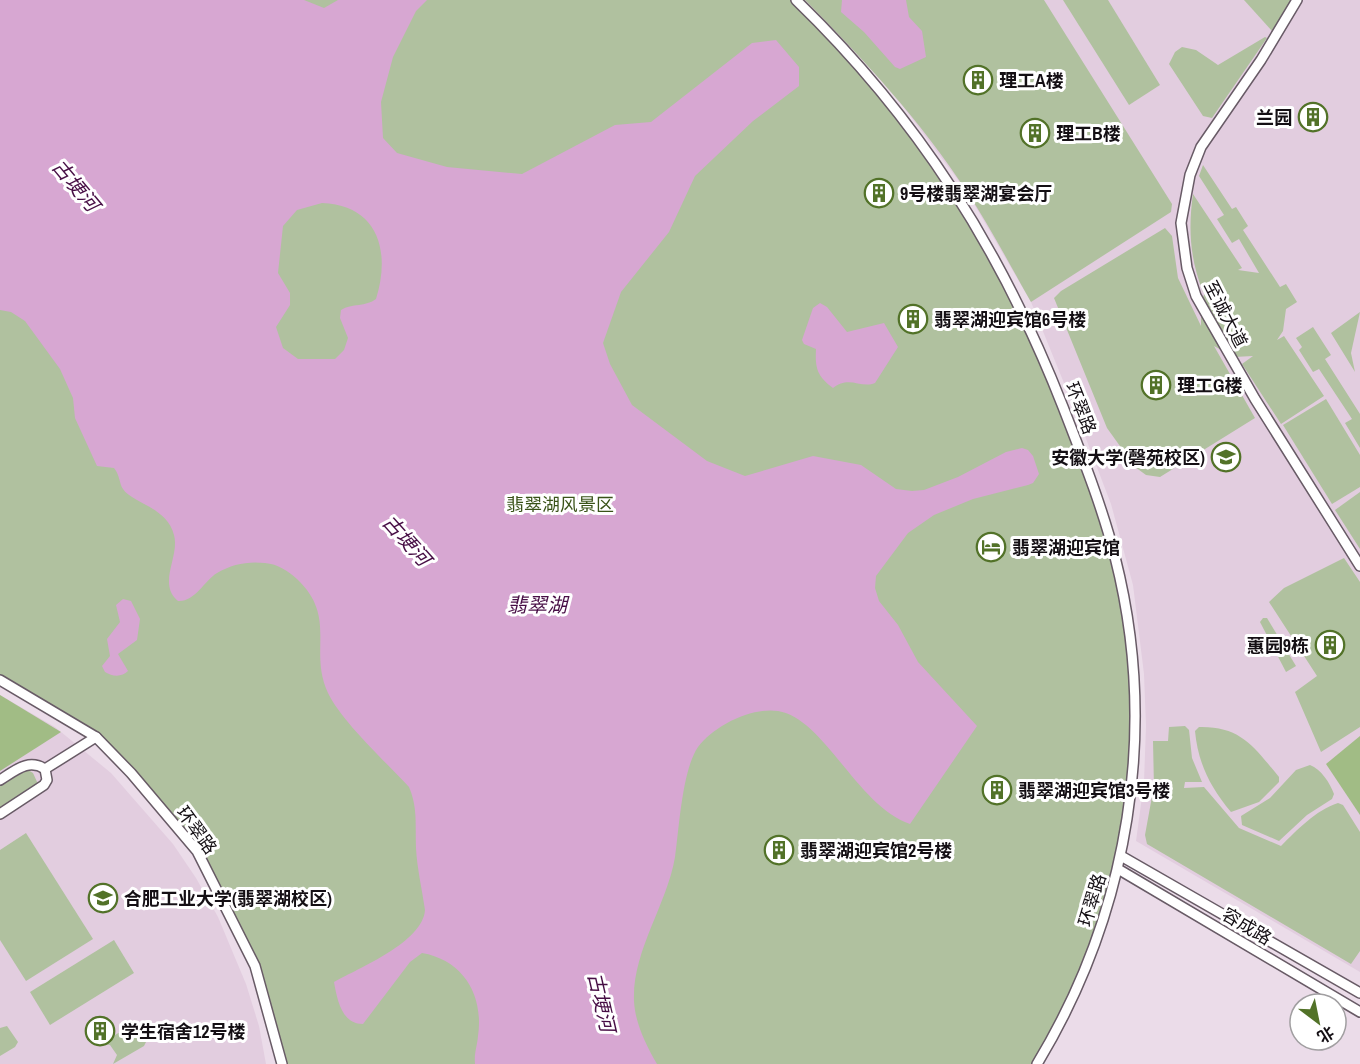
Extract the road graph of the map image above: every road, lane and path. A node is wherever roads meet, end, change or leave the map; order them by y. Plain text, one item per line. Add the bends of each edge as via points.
1 (796, 0) edge
2 (1297, 0) edge
3 (1360, 566) edge
4 (0, 680) edge
5 (96, 737) junction
6 (45, 769) junction
7 (0, 780) edge
8 (0, 814) edge
9 (1121, 856) junction
10 (1118, 869) junction
11 (1360, 993) edge
12 (1360, 1012) edge
13 (1042, 1062) edge
14 (282, 1064) edge

1 - 9 street, 环翠路 via 879,87 960,198 1026,317 1094,487 1115,557 1132,658 1134,779
2 - 3 street, 至诚大道 via 1201,147 1190,175 1181,223 1187,268 1196,296 1254,399
4 - 5 street, 环翠路
5 - 6 street
5 - 14 street, 环翠路 via 196,851 255,966
6 - 7 street via 24,765
6 - 8 street via 44,785
9 - 10 street, 环翠路
9 - 11 street, 容成路
10 - 12 street, 容成路
10 - 13 street, 环翠路 via 1089,960

